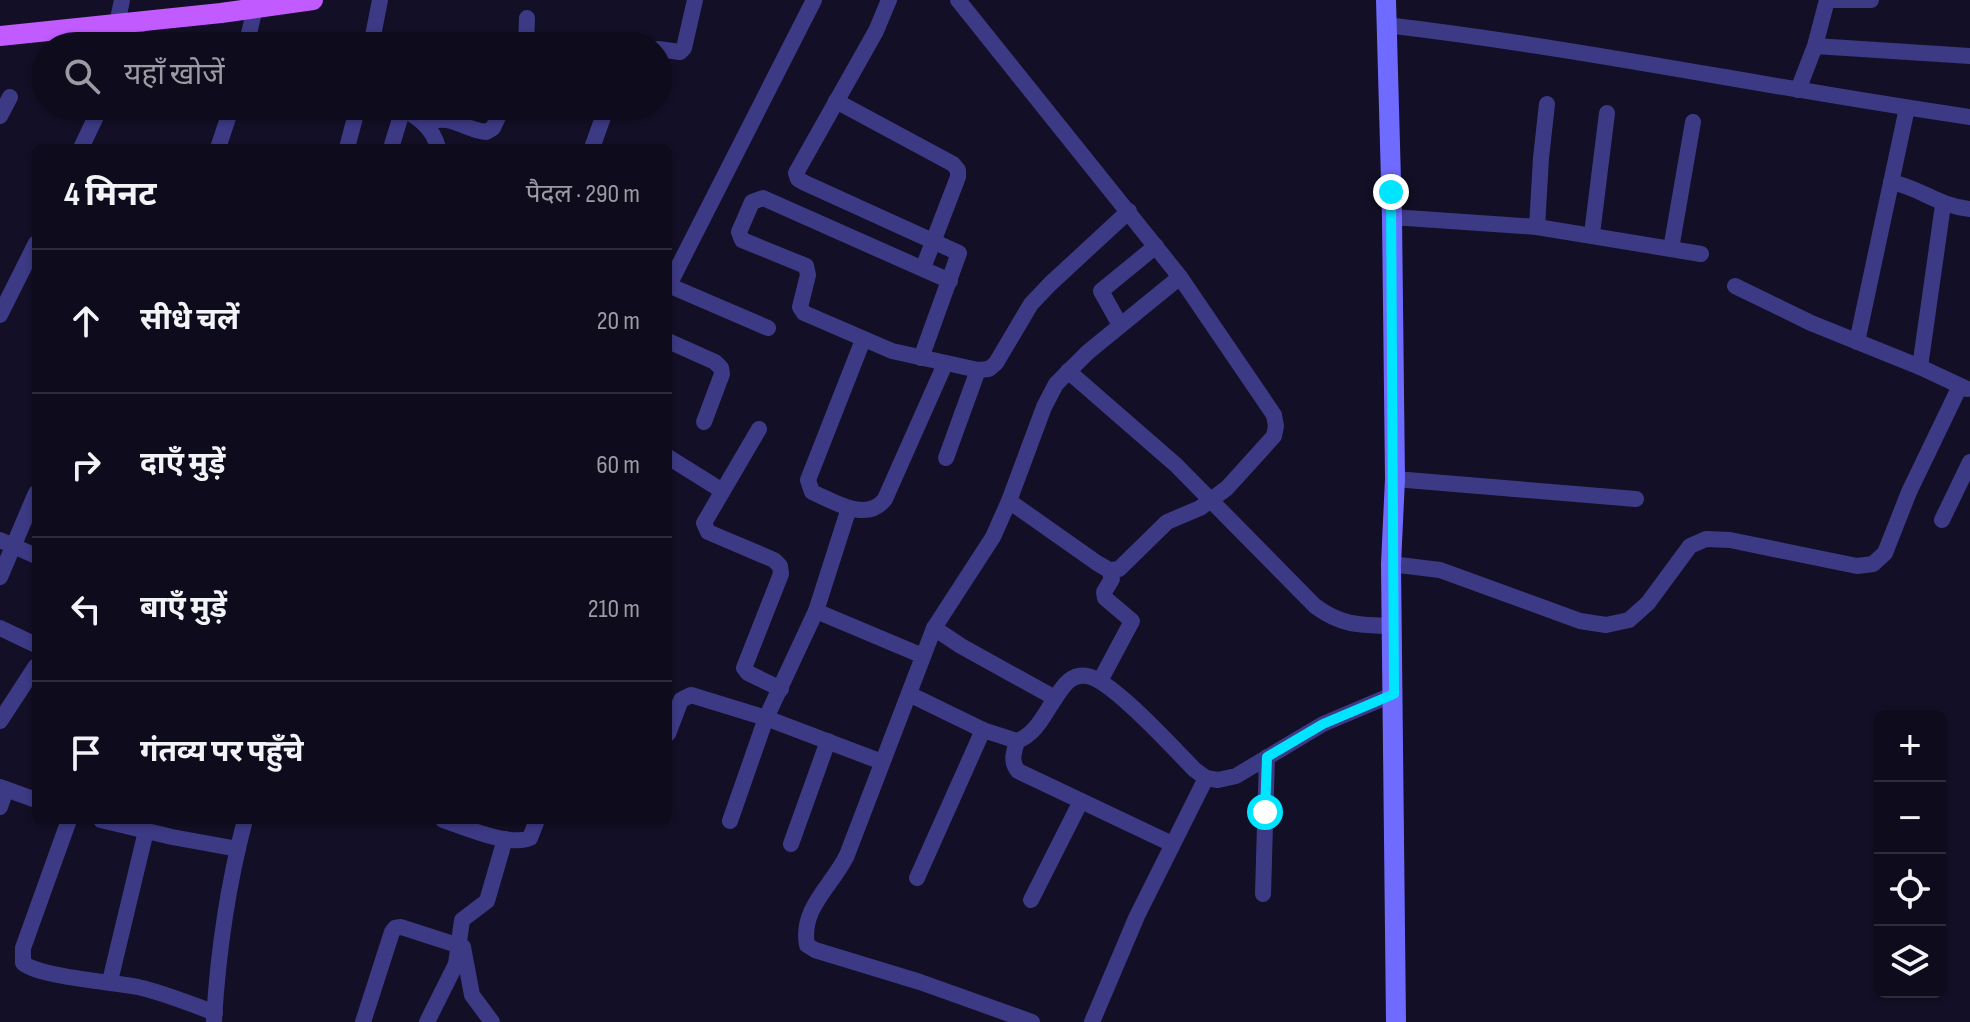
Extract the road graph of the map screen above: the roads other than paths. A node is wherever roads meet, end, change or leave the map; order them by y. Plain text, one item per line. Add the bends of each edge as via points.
1 (122, 0) edge
2 (313, 0) edge
3 (380, 0) edge
4 (695, 0) edge
5 (814, 0) edge
6 (889, 0) edge
7 (958, 0) edge
8 (1386, 0) edge
9 (1827, 0) edge
10 (1871, 0) edge
11 (255, 8) junction
12 (527, 18) dead end
13 (141, 21) junction
14 (117, 24) junction
15 (1386, 25) junction
16 (39, 32) edge
17 (136, 32) edge
18 (249, 32) edge
19 (374, 32) edge
20 (526, 32) edge
21 (32, 33) edge
22 (0, 36) edge
23 (1815, 46) junction
24 (672, 53) edge
25 (1970, 56) edge
26 (1798, 90) junction
27 (10, 97) dead end
28 (836, 101) junction
29 (1547, 104) dead end
30 (1907, 108) junction
31 (1607, 113) dead end
32 (0, 116) edge
33 (1970, 117) edge
34 (94, 120) edge
35 (227, 120) edge
36 (354, 120) edge
37 (397, 120) edge
38 (420, 120) edge
39 (436, 120) edge
40 (452, 120) edge
41 (497, 120) edge
42 (602, 120) edge
43 (1693, 122) dead end
44 (425, 123) junction
45 (83, 144) edge
46 (219, 144) edge
47 (348, 144) edge
48 (392, 144) edge
49 (437, 144) edge
50 (593, 144) edge
51 (1891, 182) junction
52 (1943, 205) junction
53 (1970, 209) edge
54 (1129, 211) junction
55 (1392, 217) junction
56 (1537, 227) junction
57 (1592, 234) junction
58 (934, 240) junction
59 (1156, 246) junction
60 (1671, 249) junction
61 (32, 251) edge
62 (1701, 254) dead end
63 (923, 268) junction
64 (672, 277) edge
65 (1180, 277) junction
66 (950, 281) junction
67 (1735, 286) dead end
68 (672, 287) edge
69 (0, 315) edge
70 (1120, 325) junction
71 (768, 328) dead end
72 (863, 340) junction
73 (1857, 342) junction
74 (672, 343) edge
75 (921, 358) junction
76 (945, 364) junction
77 (1920, 367) junction
78 (978, 370) junction
79 (1068, 371) junction
80 (1965, 388) edge
81 (704, 422) dead end
82 (759, 429) dead end
83 (946, 458) dead end
84 (672, 459) edge
85 (1970, 462) edge
86 (1395, 479) junction
87 (721, 490) junction
88 (1636, 499) dead end
89 (32, 500) edge
90 (1009, 501) junction
91 (1212, 501) junction
92 (849, 508) junction
93 (1942, 520) dead end
94 (7, 543) edge
95 (32, 554) edge
96 (1391, 564) junction
97 (1109, 570) junction
98 (0, 577) edge
99 (816, 611) junction
100 (1393, 626) junction
101 (0, 628) edge
102 (934, 628) junction
103 (32, 643) edge
104 (923, 656) junction
105 (32, 673) edge
106 (1100, 681) junction
107 (781, 689) junction
108 (909, 694) junction
109 (1394, 694) junction
110 (1055, 698) junction
111 (766, 718) junction
112 (0, 721) edge
113 (672, 725) edge
114 (983, 730) junction
115 (828, 741) junction
116 (1017, 741) junction
117 (1267, 757) junction
118 (882, 762) junction
119 (1206, 778) junction
120 (3, 788) edge
121 (32, 799) edge
122 (1081, 801) junction
123 (0, 807) edge
124 (730, 821) dead end
125 (68, 824) edge
126 (117, 824) edge
127 (244, 824) edge
128 (535, 824) edge
129 (482, 826) edge
130 (146, 831) junction
131 (505, 839) junction
132 (791, 844) dead end
133 (1172, 844) junction
134 (238, 849) junction
135 (917, 878) dead end
136 (1263, 894) dead end
137 (1031, 900) dead end
138 (458, 944) junction
139 (110, 981) junction
140 (214, 1017) edge
141 (363, 1022) edge
142 (427, 1022) edge
143 (492, 1022) edge
144 (1032, 1022) edge
145 (1092, 1022) edge
146 (1396, 1022) edge

1 - 14 street
2 - 11 main road
3 - 19 street
4 - 24 street via 684,48
5 - 64 street
6 - 28 street
7 - 54 street
8 - 15 street
9 - 10 street
9 - 23 street
11 - 13 main road
11 - 18 street
12 - 20 street
13 - 14 main road
13 - 17 street
14 - 16 main road
15 - 26 street via 1596,54
15 - 55 street
21 - 22 main road
23 - 25 street
23 - 26 street
26 - 30 street
27 - 32 street
28 - 58 street via 958,170
28 - 58 street via 798,167 798,179
29 - 56 street
30 - 33 street
30 - 51 street
31 - 57 street
34 - 45 street
35 - 46 street
36 - 47 street
37 - 48 street
38 - 44 street
39 - 44 street
40 - 41 street via 486,132
42 - 50 street
43 - 60 street
44 - 49 street
51 - 52 street
51 - 73 street
52 - 53 street
52 - 77 street
54 - 59 street
54 - 78 street via 1031,304 996,363
55 - 56 street
55 - 86 street
56 - 57 street
57 - 60 street
58 - 63 street
58 - 66 street via 959,253
59 - 65 street
59 - 70 street via 1101,291
60 - 62 street
61 - 69 street
63 - 66 street
63 - 72 street via 763,198 752,202 740,238 806,266 800,307 804,313
65 - 70 street
65 - 91 street via 1274,415 1276,426 1274,436
66 - 75 street
67 - 73 street
68 - 71 street
70 - 79 street
72 - 75 street
72 - 92 street via 808,480 812,492
73 - 77 street
74 - 81 street via 721,368
75 - 76 street
76 - 78 street
76 - 92 street via 885,499 878,509
77 - 80 street
78 - 83 street
79 - 90 street via 1044,407
79 - 91 street
80 - 96 street via 1909,492 1885,553 1873,564 1857,566 1706,539 1690,546 1629,620 1606,625 1580,621 1440,570
82 - 87 street
84 - 87 street
85 - 93 street
86 - 88 street
86 - 96 street
87 - 107 street via 706,518 708,532 780,566 744,668
89 - 94 street
90 - 97 street
90 - 102 street via 993,537
91 - 97 street via 1167,522 1127,564
91 - 100 street via 1333,619
92 - 99 street
94 - 95 street
94 - 98 street
96 - 100 street
97 - 106 street via 1112,579 1105,598 1132,621
99 - 104 street
99 - 107 street
100 - 109 street
101 - 103 street
102 - 104 street
102 - 110 street
104 - 108 street
105 - 112 street
106 - 110 street via 1077,676
106 - 119 street
107 - 111 street
108 - 114 street
108 - 118 street
109 - 117 street via 1323,724
109 - 146 street
110 - 116 street via 1031,734
111 - 113 street via 691,695 685,696
111 - 115 street
111 - 124 street
114 - 116 street
114 - 135 street
115 - 118 street
115 - 132 street
116 - 122 street via 1013,765 1018,771
117 - 119 street via 1236,776
117 - 136 street
118 - 144 street via 839,872 818,895 807,945
119 - 133 street
120 - 121 street
120 - 123 street
122 - 133 street
122 - 137 street
125 - 139 street via 21,956 28,967
126 - 130 street
127 - 134 street
128 - 131 street via 530,838
129 - 131 street
130 - 134 street
130 - 139 street
131 - 138 street via 487,901 465,915
133 - 145 street
134 - 140 street
138 - 141 street via 395,928
138 - 142 street via 456,964
138 - 143 street via 463,947 472,995
139 - 140 street via 167,996

